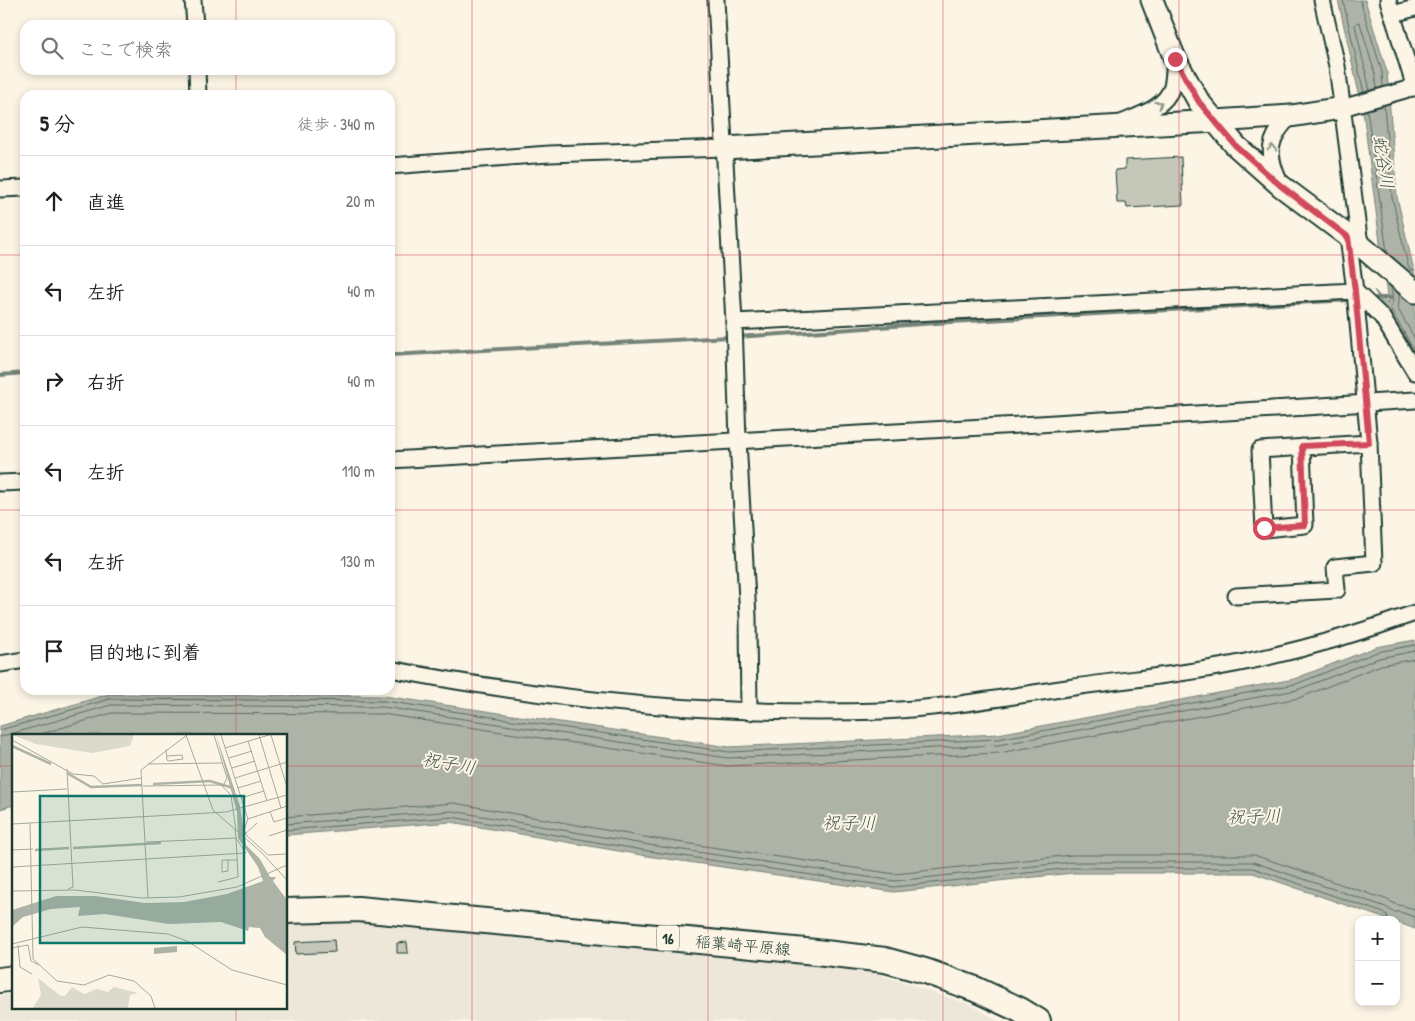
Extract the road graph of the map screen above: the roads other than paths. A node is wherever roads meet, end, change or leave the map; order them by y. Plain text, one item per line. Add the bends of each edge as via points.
1 (193, 0) edge
2 (716, 0) edge
3 (1152, 0) edge
4 (1322, 0) edge
5 (1391, 7) edge
6 (1415, 8) edge
7 (195, 20) edge
8 (1175, 59) junction
9 (197, 75) edge
10 (1412, 88) edge
11 (198, 90) edge
12 (1342, 108) junction
13 (1291, 116) junction
14 (1216, 121) junction
15 (1116, 126) junction
16 (724, 148) junction
17 (395, 166) edge
18 (1281, 186) junction
19 (20, 188) edge
20 (0, 189) edge
21 (1354, 241) junction
22 (1355, 291) junction
23 (1415, 292) edge
24 (734, 325) junction
25 (1415, 372) edge
26 (1415, 400) edge
27 (1366, 404) junction
28 (738, 440) junction
29 (1369, 443) junction
30 (1302, 446) junction
31 (395, 460) edge
32 (20, 482) edge
33 (0, 483) edge
34 (1236, 596) dead end
35 (1415, 613) edge
36 (20, 661) edge
37 (0, 664) edge
38 (395, 670) edge
39 (749, 712) junction
40 (288, 911) edge
41 (1038, 1021) edge

1 - 7 street
2 - 16 street
3 - 8 street
4 - 12 street via 1337,66
5 - 6 street
5 - 10 street
8 - 14 street via 1199,102
15 -> 8 street via 1160,105 1167,98 1172,87
9 - 11 street
10 - 12 street
12 - 13 street
12 - 21 street
13 - 14 street
18 -> 13 street via 1272,167 1272,139
14 - 15 street
14 - 18 street via 1236,146
15 - 16 street
16 - 17 street via 549,154
16 - 24 street
18 - 21 street
19 - 20 street
21 - 22 street
21 - 23 street
22 - 24 street
22 - 25 street via 1382,317
22 - 27 street
24 - 28 street
26 - 27 street
27 - 28 street
27 - 29 street
28 - 31 street
28 - 39 street via 748,617
29 - 30 street
29 - 34 street via 1374,563 1335,567 1337,590
30 - 30 street via 1260,450 1264,528 1305,525
32 - 33 street
35 - 39 street via 1365,631 1245,662 1182,674 961,704 885,710
36 - 37 street
38 - 39 street via 529,693
40 - 41 main road, 稲葉崎平原線 / 16 via 358,908 885,960 975,989

